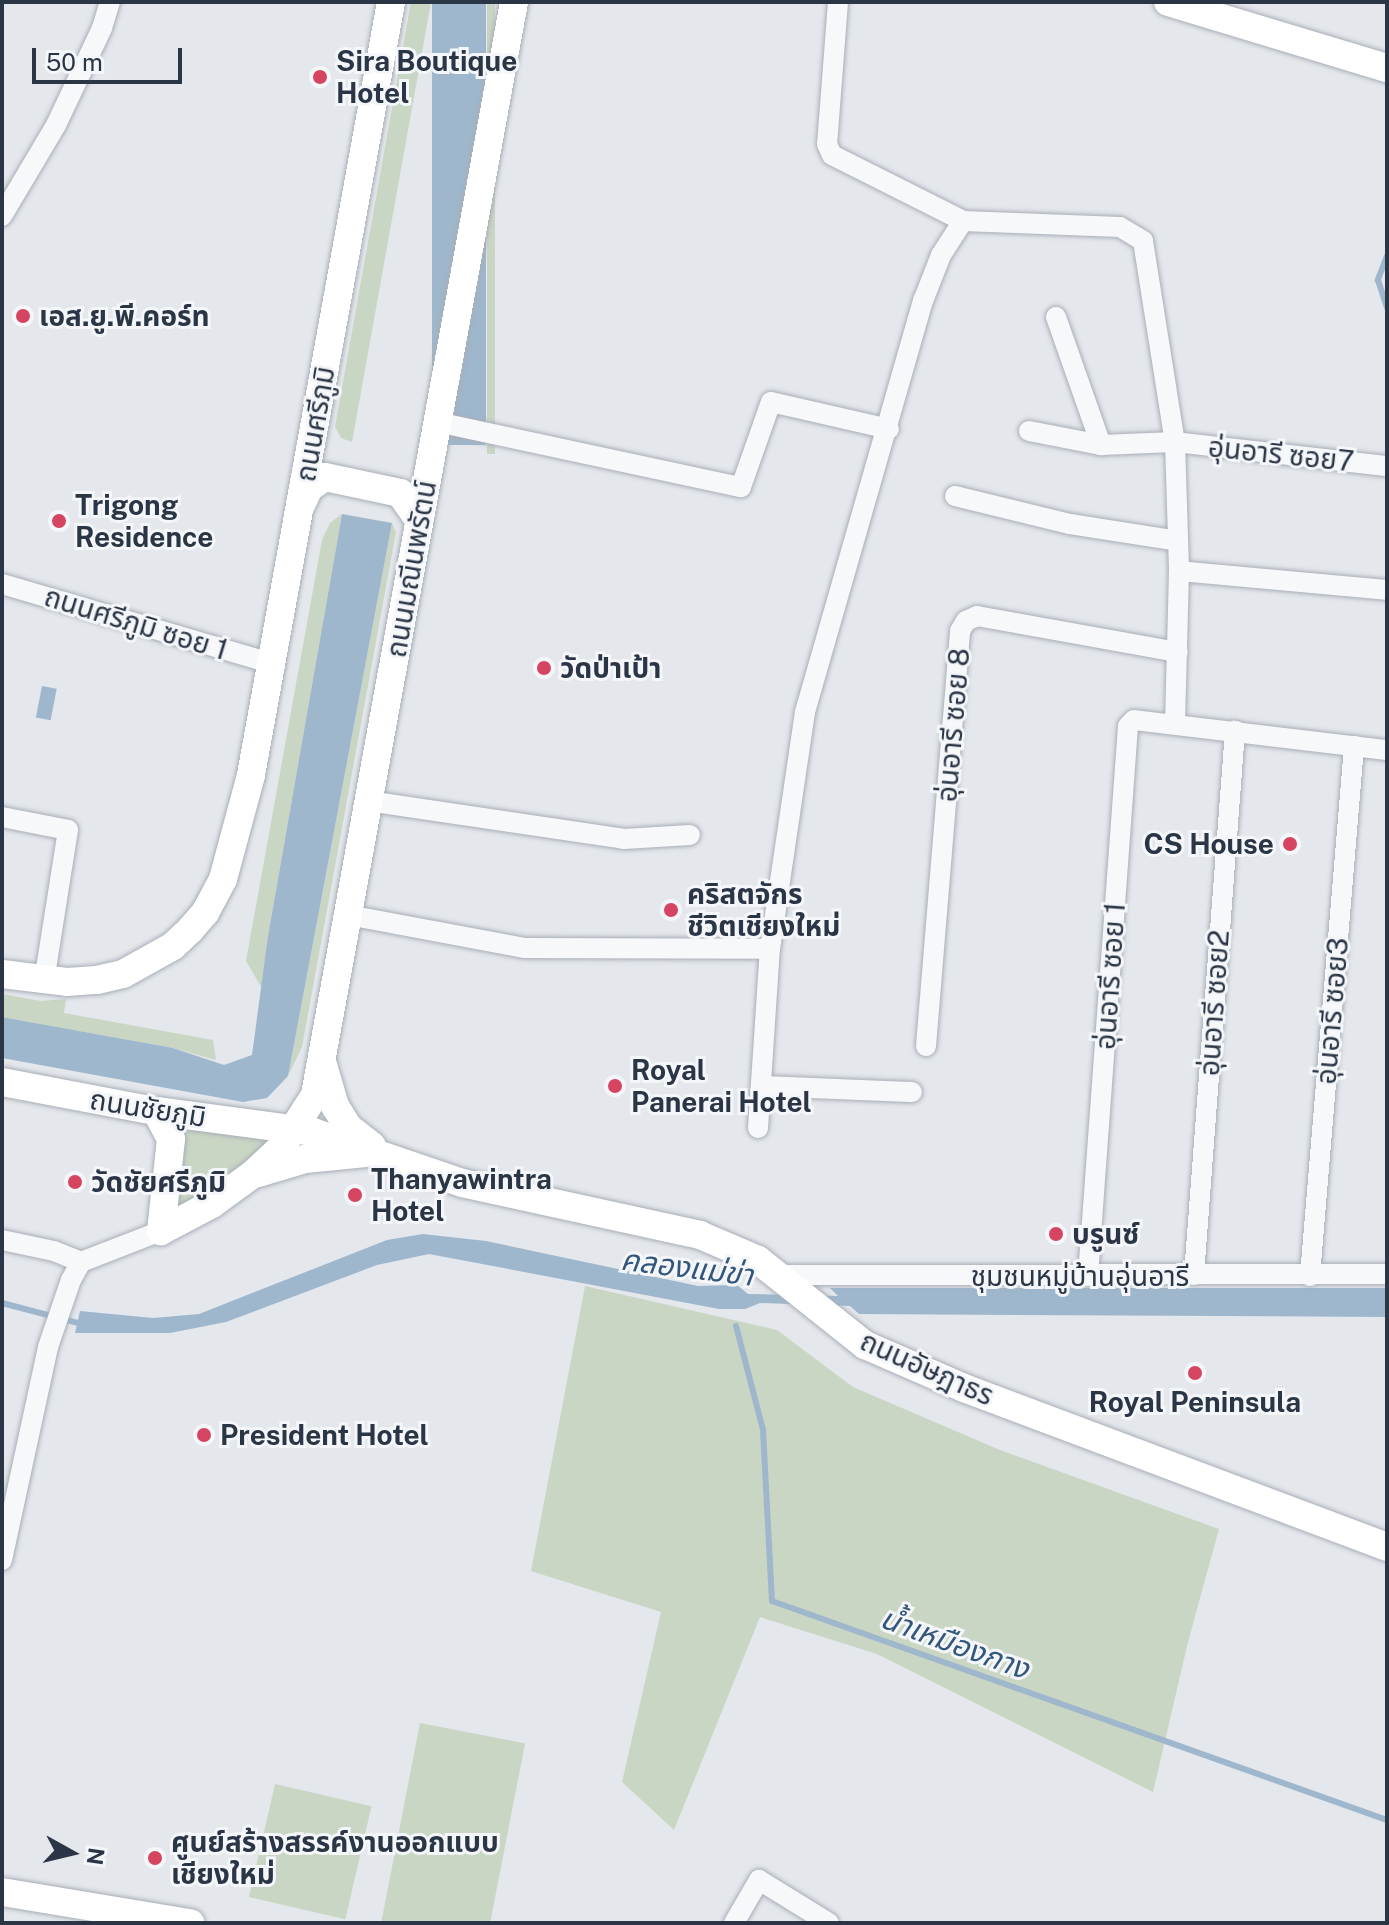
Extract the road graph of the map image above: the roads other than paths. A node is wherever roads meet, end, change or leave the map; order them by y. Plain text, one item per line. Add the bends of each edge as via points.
1 (110, 2) edge
2 (391, 2) edge
3 (514, 2) edge
4 (838, 2) edge
5 (1168, 2) edge
6 (1387, 68) edge
7 (2, 216) edge
8 (963, 221) junction
9 (1056, 317) dead end
10 (437, 422) junction
11 (314, 428) junction
12 (889, 429) junction
13 (1029, 431) dead end
14 (1175, 442) junction
15 (1101, 445) junction
16 (430, 458) junction
17 (1387, 466) edge
18 (955, 496) dead end
19 (299, 509) junction
20 (419, 520) junction
21 (1178, 541) junction
22 (1179, 571) junction
23 (2, 584) edge
24 (1387, 590) edge
25 (1178, 652) junction
26 (270, 663) junction
27 (1175, 724) junction
28 (1235, 731) junction
29 (1354, 746) junction
30 (1387, 750) edge
31 (368, 801) junction
32 (2, 817) edge
33 (690, 835) dead end
34 (348, 915) junction
35 (770, 949) junction
36 (2, 974) edge
37 (44, 981) junction
38 (926, 1046) dead end
39 (321, 1051) junction
40 (2, 1082) edge
41 (761, 1086) junction
42 (912, 1092) dead end
43 (156, 1111) junction
44 (238, 1122) junction
45 (758, 1128) dead end
46 (294, 1130) junction
47 (379, 1152) junction
48 (253, 1174) junction
49 (161, 1231) junction
50 (2, 1240) edge
51 (81, 1262) junction
52 (1387, 1274) edge
53 (1194, 1275) junction
54 (1088, 1276) junction
55 (1310, 1276) junction
56 (783, 1282) junction
57 (1387, 1547) edge
58 (2, 1560) edge
59 (6, 1890) edge
60 (190, 1923) edge
61 (734, 1923) edge
62 (829, 1923) edge

1 - 7 street via 56,125
2 - 11 main road, ถนนศรีภูมิ
3 - 10 main road, ถนนมณีนพรัตน์
4 - 8 street via 827,144 832,155
5 - 6 main road
8 - 12 street via 941,255 923,301
8 - 14 street via 1120,227 1143,241
9 - 15 street
10 - 12 street via 741,487 771,402
10 - 16 main road, ถนนมณีนพรัตน์
11 - 16 main road via 326,459 401,474
11 - 19 main road, ถนนศรีภูมิ
12 - 35 street via 805,712
13 - 15 street, อุ่นอารี ซอย7
14 - 15 street, อุ่นอารี ซอย7
14 - 17 street, อุ่นอารี ซอย7
14 - 21 street
16 - 20 main road, ถนนมณีนพรัตน์
18 - 21 street via 1070,524
19 - 20 main road via 309,488 325,477 400,493
19 - 26 main road, ถนนศรีภูมิ
20 - 31 main road, ถนนมณีนพรัตน์
21 - 22 street
22 - 24 street
22 - 25 street
23 - 26 street, ถนนศรีภูมิ ซอย 1
25 - 27 street
25 - 38 street, อุ่นอารี ซอย 8 via 977,616 966,621 960,631
26 - 37 main road, ถนนศรีภูมิ via 234,846 205,913 173,946 123,974
27 - 28 street
27 - 54 street, อุ่นอารี ซอย 1 via 1134,720 1128,726
28 - 29 street
28 - 53 street, อุ่นอารี ซอย2
29 - 30 street
29 - 55 street, อุ่นอารี ซอย3
31 - 33 street via 624,839
31 - 34 main road, ถนนมณีนพรัตน์
32 - 37 street via 68,830
34 - 35 street via 524,948
34 - 39 main road, ถนนมณีนพรัตน์
35 - 41 street
36 - 37 main road, ถนนศรีภูมิ
39 - 44 main road via 290,1102 277,1113
39 - 46 main road, ถนนมณีนพรัตน์ via 315,1095
39 - 47 main road via 335,1106 349,1128
40 - 43 main road, ถนนชัยภูมิ
41 - 42 street
41 - 45 street
43 - 44 main road, ถนนชัยภูมิ
43 - 49 main road via 171,1139
44 - 46 main road, ถนนชัยภูมิ
46 - 47 main road, ถนนอัษฎาธร
46 - 48 main road, ถนนมณีนพรัตน์
47 - 48 main road via 305,1159
47 - 56 main road, ถนนอัษฎาธร via 462,1183 700,1235 739,1249
48 - 49 main road
49 - 51 street
50 - 51 street
51 - 58 street via 48,1347
52 - 55 street, ชุมชนหมู่บ้านอุ่นอารี
53 - 54 street, ชุมชนหมู่บ้านอุ่นอารี
53 - 55 street, ชุมชนหมู่บ้านอุ่นอารี
54 - 56 street, ชุมชนหมู่บ้านอุ่นอารี
56 - 57 main road, ถนนอัษฎาธร via 865,1345 964,1388
59 - 60 main road
61 - 62 street via 759,1880

